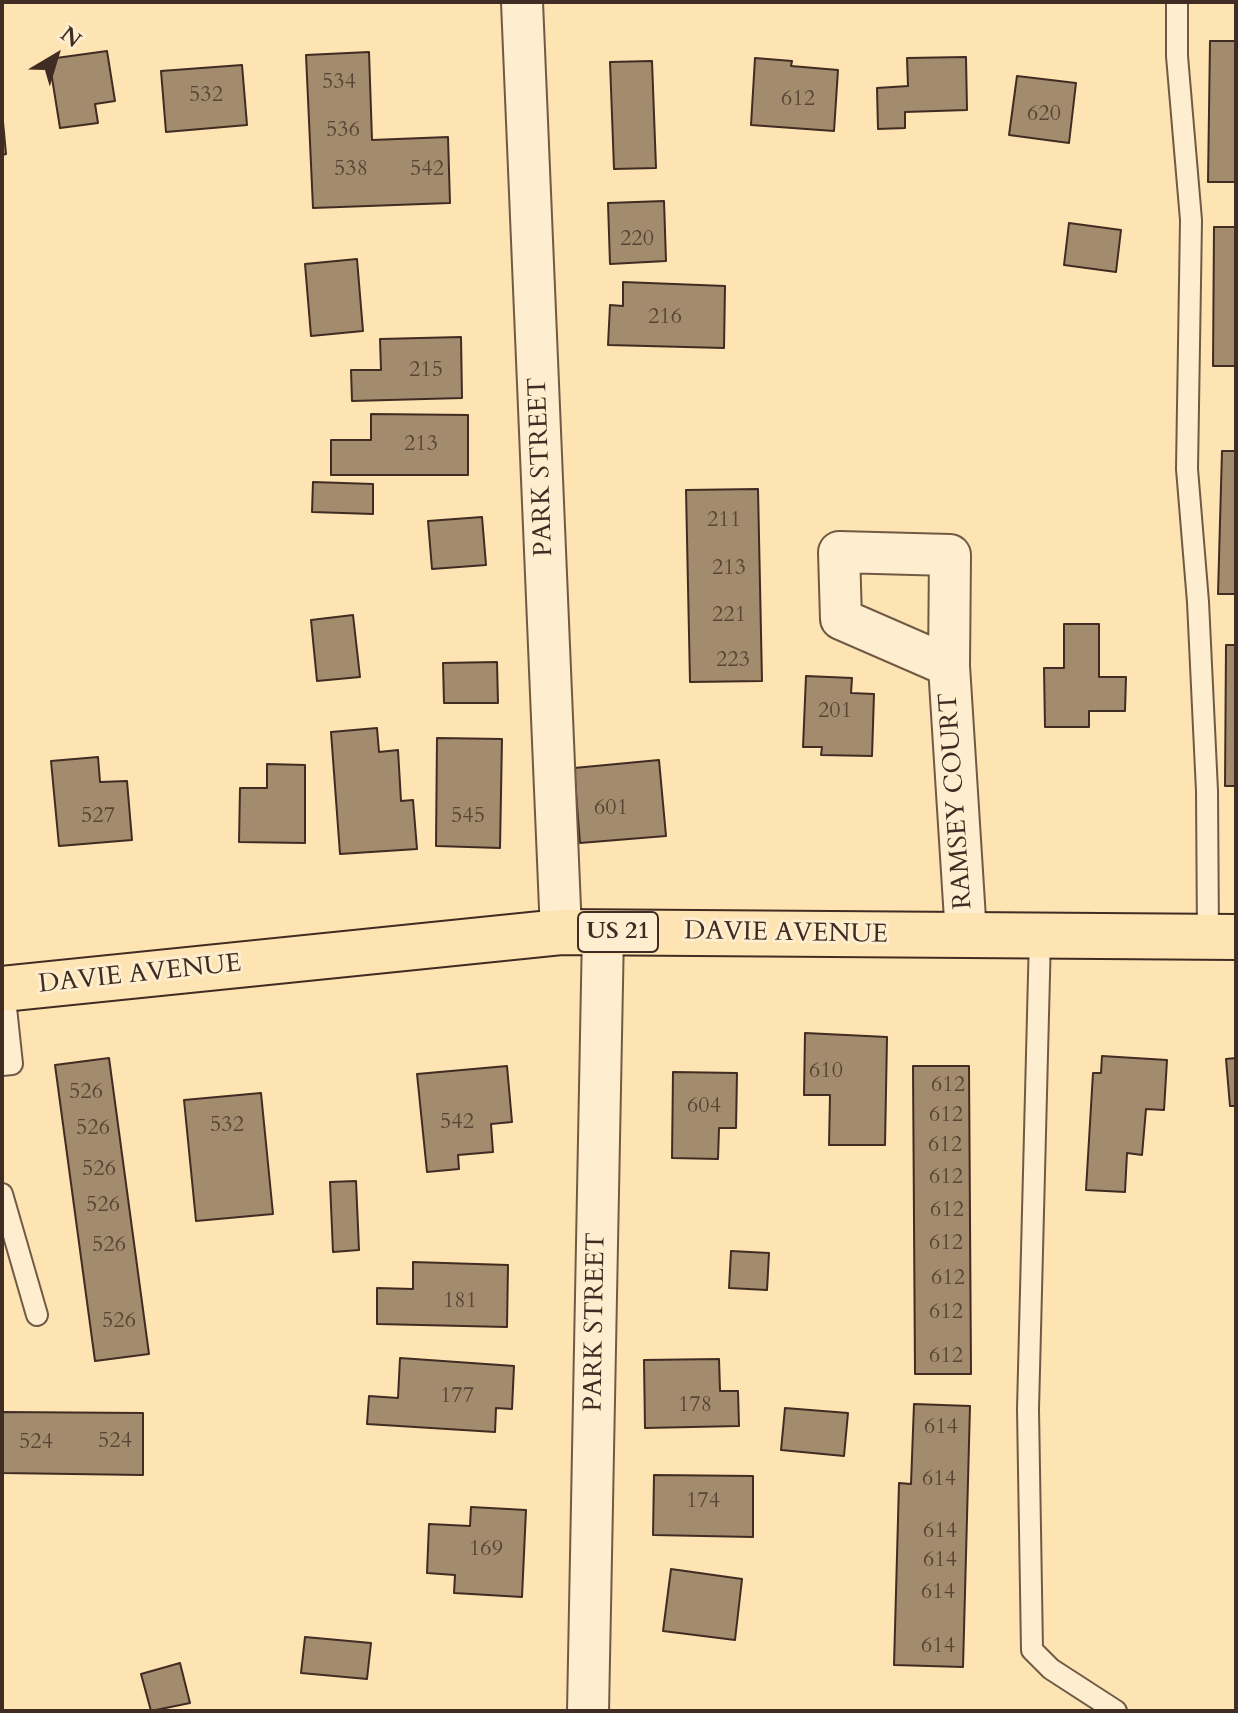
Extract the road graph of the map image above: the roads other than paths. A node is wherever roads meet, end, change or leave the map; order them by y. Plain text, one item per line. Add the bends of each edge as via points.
1 (522, 2) edge
2 (1177, 2) edge
3 (949, 666) dead end
4 (582, 932) junction
5 (966, 935) junction
6 (1040, 936) junction
7 (1222, 937) edge
8 (3, 989) edge
9 (2, 1065) edge
10 (2, 1194) edge
11 (37, 1315) dead end
12 (588, 1711) edge
13 (1116, 1711) edge

1 - 4 street, PARK STREET
2 - 7 lane via 1191,220 1187,469 1207,791
3 - 5 street, RAMSEY COURT
4 - 5 main road, DAVIE AVENUE / US 21
4 - 8 main road, DAVIE AVENUE / US 21
4 - 12 street, PARK STREET
5 - 6 main road, DAVIE AVENUE / US 21
6 - 7 main road, DAVIE AVENUE / US 21
6 - 13 lane via 1028,1409 1032,1650 1051,1669
8 - 9 lane via 12,1064
10 - 11 lane

